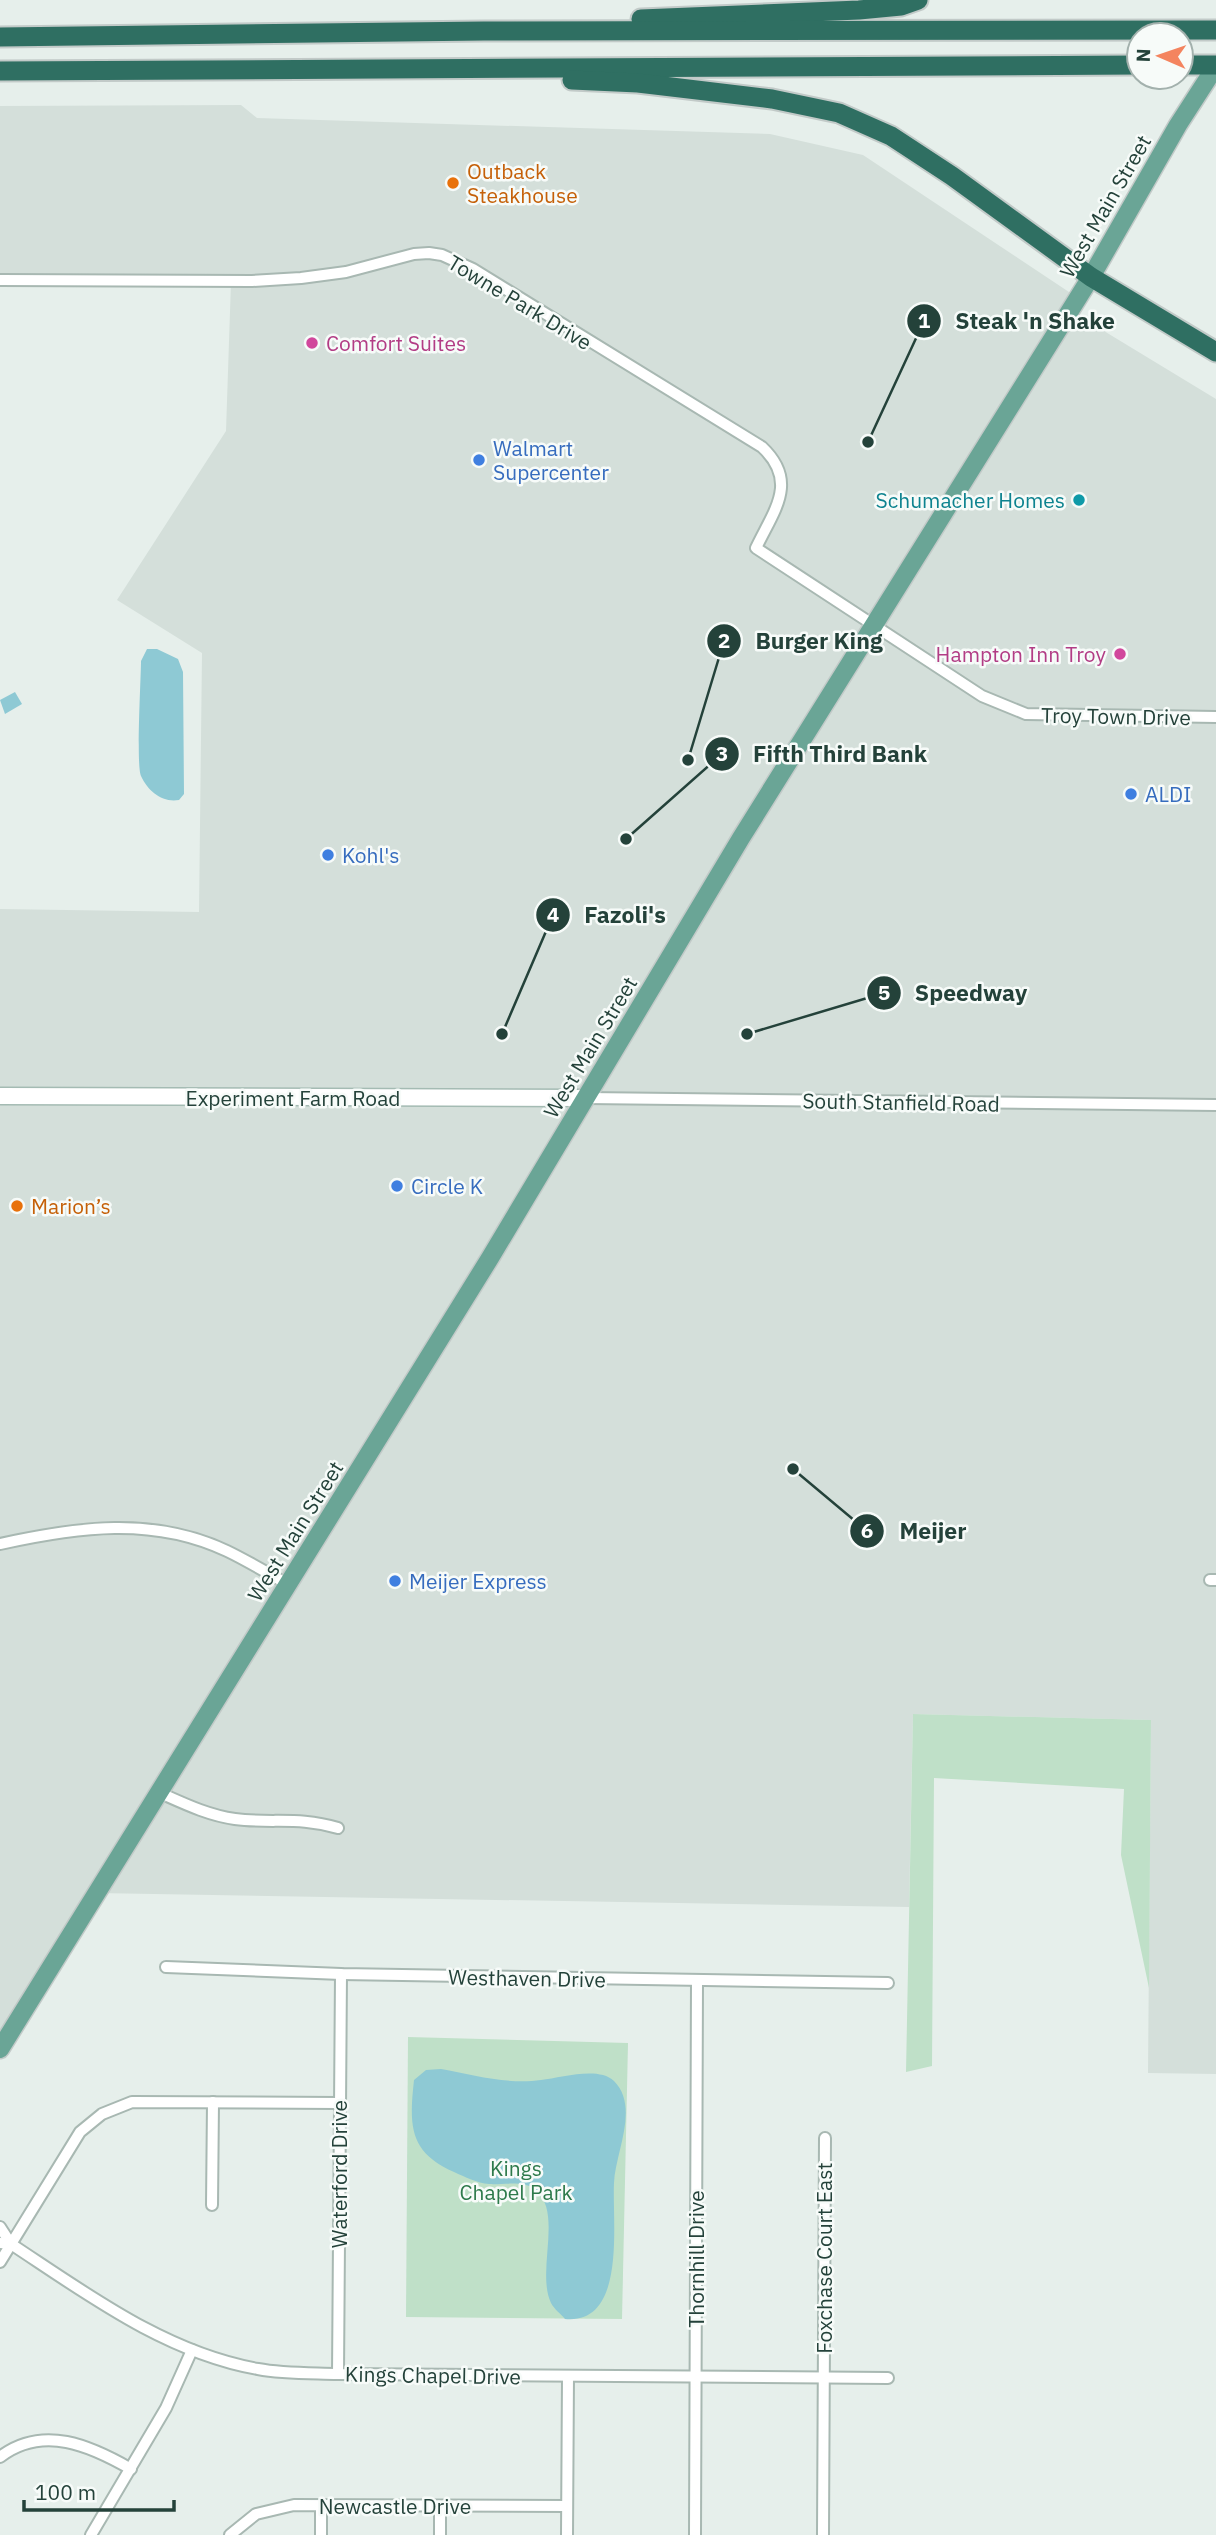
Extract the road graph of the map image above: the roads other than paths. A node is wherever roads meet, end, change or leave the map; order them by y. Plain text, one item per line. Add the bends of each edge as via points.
1 (918, 0) edge
2 (1216, 30) edge
3 (484, 31) junction
4 (0, 37) edge
5 (1125, 65) edge
6 (1195, 65) edge
7 (1216, 66) edge
8 (388, 70) junction
9 (0, 71) edge
10 (1091, 277) junction
11 (0, 280) edge
12 (1216, 352) edge
13 (874, 624) junction
14 (1216, 717) edge
15 (0, 1096) edge
16 (586, 1098) junction
17 (1216, 1105) edge
18 (0, 1544) edge
19 (289, 1585) junction
20 (158, 1792) junction
21 (338, 1828) dead end
22 (166, 1967) dead end
23 (341, 1974) junction
24 (697, 1982) junction
25 (888, 1983) dead end
26 (0, 2049) edge
27 (213, 2102) junction
28 (339, 2103) junction
29 (825, 2138) dead end
30 (212, 2205) dead end
31 (0, 2227) edge
32 (5, 2244) edge
33 (0, 2262) edge
34 (192, 2350) junction
35 (338, 2374) junction
36 (568, 2376) junction
37 (696, 2376) junction
38 (824, 2377) junction
39 (888, 2378) dead end
40 (0, 2457) edge
41 (131, 2469) junction
42 (321, 2506) junction
43 (567, 2506) junction
44 (440, 2507) junction
45 (91, 2535) edge
46 (230, 2535) edge
47 (321, 2535) edge
48 (440, 2535) edge
49 (567, 2535) edge
50 (695, 2535) edge
51 (823, 2535) edge

1 - 3 highway via 859,10 685,16
2 - 3 highway
3 - 4 highway
5 - 8 highway
6 - 7 highway
7 - 10 main road, West Main Street
8 - 9 highway
8 - 10 highway via 638,83 772,99 839,113 891,136
10 - 12 highway
10 - 13 main road, West Main Street
11 - 13 street, Towne Park Drive via 301,278 414,254 442,255 473,269 775,458 783,479 781,494 756,548
13 - 14 street, Troy Town Drive via 982,696 1026,714
13 - 16 main road, West Main Street
15 - 16 street, Experiment Farm Road
16 - 17 street, South Stanfield Road
16 - 19 main road, West Main Street
18 - 19 street via 64,1530 157,1529 227,1551
19 - 20 main road, West Main Street
20 - 21 street via 220,1817 311,1820
20 - 26 main road, West Main Street
22 - 23 street, Westhaven Drive
23 - 24 street, Westhaven Drive
23 - 28 street, Waterford Drive
24 - 25 street, Westhaven Drive
24 - 37 street, Thornhill Drive
27 - 28 street
27 - 30 street
27 - 32 street via 132,2102 102,2114 80,2132
28 - 35 street, Waterford Drive
29 - 38 street, Foxchase Court East
31 - 32 street, Kings Chapel Drive
32 - 33 street
32 - 34 street, Kings Chapel Drive via 108,2308
34 - 35 street, Kings Chapel Drive via 257,2369
34 - 41 street
35 - 36 street, Kings Chapel Drive
36 - 37 street, Kings Chapel Drive
36 - 43 street
37 - 38 street, Kings Chapel Drive
37 - 50 street, Thornhill Drive
38 - 39 street, Kings Chapel Drive
38 - 51 street, Foxchase Court East
40 - 41 street via 53,2440 96,2449
41 - 45 street
42 - 44 street, Newcastle Drive
42 - 46 street, Newcastle Drive via 294,2505 256,2514
42 - 47 street
43 - 44 street, Newcastle Drive
43 - 49 street
44 - 48 street

